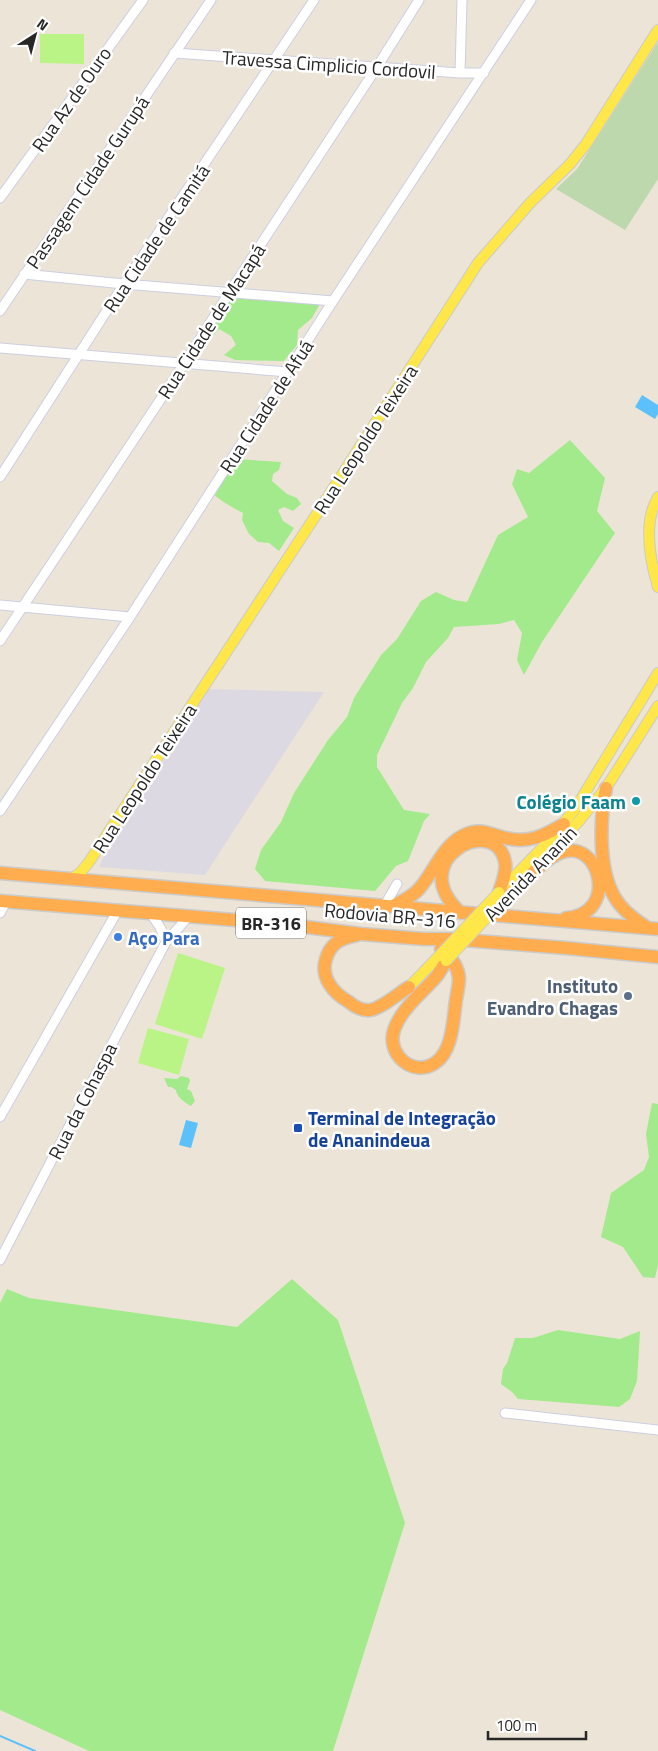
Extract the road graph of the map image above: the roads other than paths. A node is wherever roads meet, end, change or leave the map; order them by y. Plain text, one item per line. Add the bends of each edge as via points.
1 (143, 0) edge
2 (211, 0) edge
3 (314, 0) edge
4 (419, 0) edge
5 (462, 0) edge
6 (531, 0) edge
7 (658, 30) edge
8 (174, 53) junction
9 (274, 61) junction
10 (378, 68) junction
11 (460, 73) junction
12 (484, 73) junction
13 (0, 198) edge
14 (24, 274) junction
15 (124, 284) junction
16 (229, 293) junction
17 (333, 301) junction
18 (0, 311) edge
19 (0, 348) edge
20 (80, 354) junction
21 (184, 364) junction
22 (288, 372) junction
23 (0, 477) edge
24 (658, 497) edge
25 (658, 587) edge
26 (0, 605) edge
27 (22, 608) junction
28 (130, 617) junction
29 (0, 641) edge
30 (658, 673) edge
31 (658, 706) edge
32 (606, 788) junction
33 (0, 811) edge
34 (564, 824) junction
35 (89, 862) junction
36 (0, 872) edge
37 (71, 879) junction
38 (95, 881) junction
39 (397, 884) dead end
40 (503, 895) junction
41 (2, 905) edge
42 (389, 906) junction
43 (118, 910) junction
44 (461, 913) junction
45 (151, 914) junction
46 (188, 917) junction
47 (544, 921) junction
48 (653, 929) edge
49 (361, 934) junction
50 (424, 939) junction
51 (166, 942) junction
52 (442, 958) junction
53 (658, 958) edge
54 (409, 987) joint
55 (0, 1117) edge
56 (0, 1260) edge
57 (505, 1413) dead end
58 (658, 1430) edge

1 - 13 street, Rua Az de Ouro
2 - 8 street, Passagem Cidade Gurupá
3 - 9 street, Rua Cidade de Camitá
4 - 10 street, Rua Cidade de Macapá
5 - 11 street
6 - 12 street, Rua Cidade de Afuá
7 - 35 main road, Rua Leopoldo Teixeira via 586,144 478,263
8 - 9 street, Travessa Cimplicio Cordovil
8 - 14 street, Passagem Cidade Gurupá
9 - 10 street, Travessa Cimplicio Cordovil
9 - 15 street, Rua Cidade de Camitá
10 - 11 street, Travessa Cimplicio Cordovil
10 - 16 street, Rua Cidade de Macapá
11 - 12 street, Travessa Cimplicio Cordovil
12 - 17 street, Rua Cidade de Afuá
14 - 15 street
14 - 18 street, Passagem Cidade Gurupá
15 - 16 street
15 - 20 street, Rua Cidade de Camitá
16 - 17 street
16 - 21 street, Rua Cidade de Macapá
17 - 22 street, Rua Cidade de Afuá
19 - 20 street
20 - 21 street
20 - 23 street, Rua Cidade de Camitá
21 - 22 street
21 - 27 street, Rua Cidade de Macapá
22 - 28 street, Rua Cidade de Afuá
24 - 25 main road via 651,512 650,527
26 - 27 street
27 - 28 street
27 - 29 street, Rua Cidade de Macapá
28 - 33 street, Rua Cidade de Afuá
30 - 34 main road, Avenida Ananin
31 - 32 main road, Avenida Ananin
32 - 40 main road, Avenida Ananin via 579,821
32 - 48 highway via 601,832 608,883 621,906
34 - 40 main road, Avenida Ananin
34 - 42 highway via 535,839 470,832 451,844 414,895
35 - 37 main road, Rua Leopoldo Teixeira
35 - 38 main road, Rua Leopoldo Teixeira via 89,871
36 - 37 highway, BR-316
37 - 38 highway, BR-316
38 - 42 highway, Rodovia BR-316 / BR-316
39 - 42 street
40 - 44 highway via 505,864 501,851 483,840 469,842 452,855 441,875 444,893
40 - 47 highway via 520,887 540,867 561,853 575,851 583,854 593,864 598,877 596,900 585,913
40 - 52 main road, Avenida Ananin, bridge
41 - 43 highway, Rodovia BR-316 / BR-316
42 - 44 highway, Rodovia BR-316 / BR-316
43 - 45 highway, Rodovia BR-316 / BR-316
43 - 55 street
44 - 47 highway, Rodovia BR-316 / BR-316
45 - 46 highway, Rodovia BR-316 / BR-316
45 - 51 street
46 - 49 highway, Rodovia BR-316 / BR-316
46 - 51 street, Rua da Cohaspa
47 - 48 highway, Rodovia BR-316 / BR-316
49 - 50 highway, Rodovia BR-316 / BR-316
49 - 54 highway via 335,944 328,952 324,972 335,992 357,1008 370,1010
50 - 52 highway via 447,954 459,977 452,1031 443,1054 430,1066 411,1066 395,1053 392,1045 394,1029 405,1010 437,975
50 - 53 highway, Rodovia BR-316 / BR-316 via 566,948
51 - 56 street, Rua da Cohaspa
52 - 54 main road, Avenida Ananin
57 - 58 street

